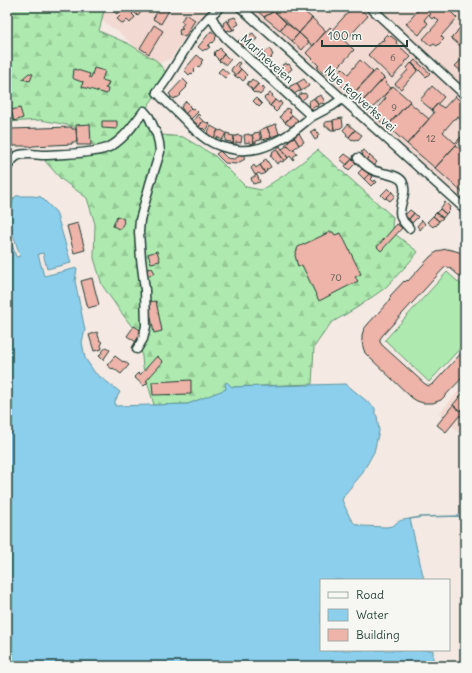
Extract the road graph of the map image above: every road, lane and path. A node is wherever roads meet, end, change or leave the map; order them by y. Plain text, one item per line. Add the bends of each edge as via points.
1 (220, 7) edge
2 (240, 7) edge
3 (370, 7) edge
4 (211, 16) junction
5 (465, 95) edge
6 (342, 99) junction
7 (312, 117) junction
8 (358, 158) dead end
9 (7, 167) edge
10 (465, 209) edge
11 (409, 228) dead end
12 (137, 349) dead end

1 - 4 street
2 - 6 street, Nye teglverks vei
3 - 5 street
4 - 7 street, Marineveien via 226,38
4 - 7 street via 196,33 157,92 197,132 222,147 251,150 271,144 296,130
6 - 7 street
6 - 10 street, Nye teglverks vei
8 - 11 street via 372,170 394,176 403,183 405,190 400,216
9 - 12 street via 18,156 27,154 78,153 107,148 124,135 144,111 149,117 157,135 160,152 140,220 146,326

